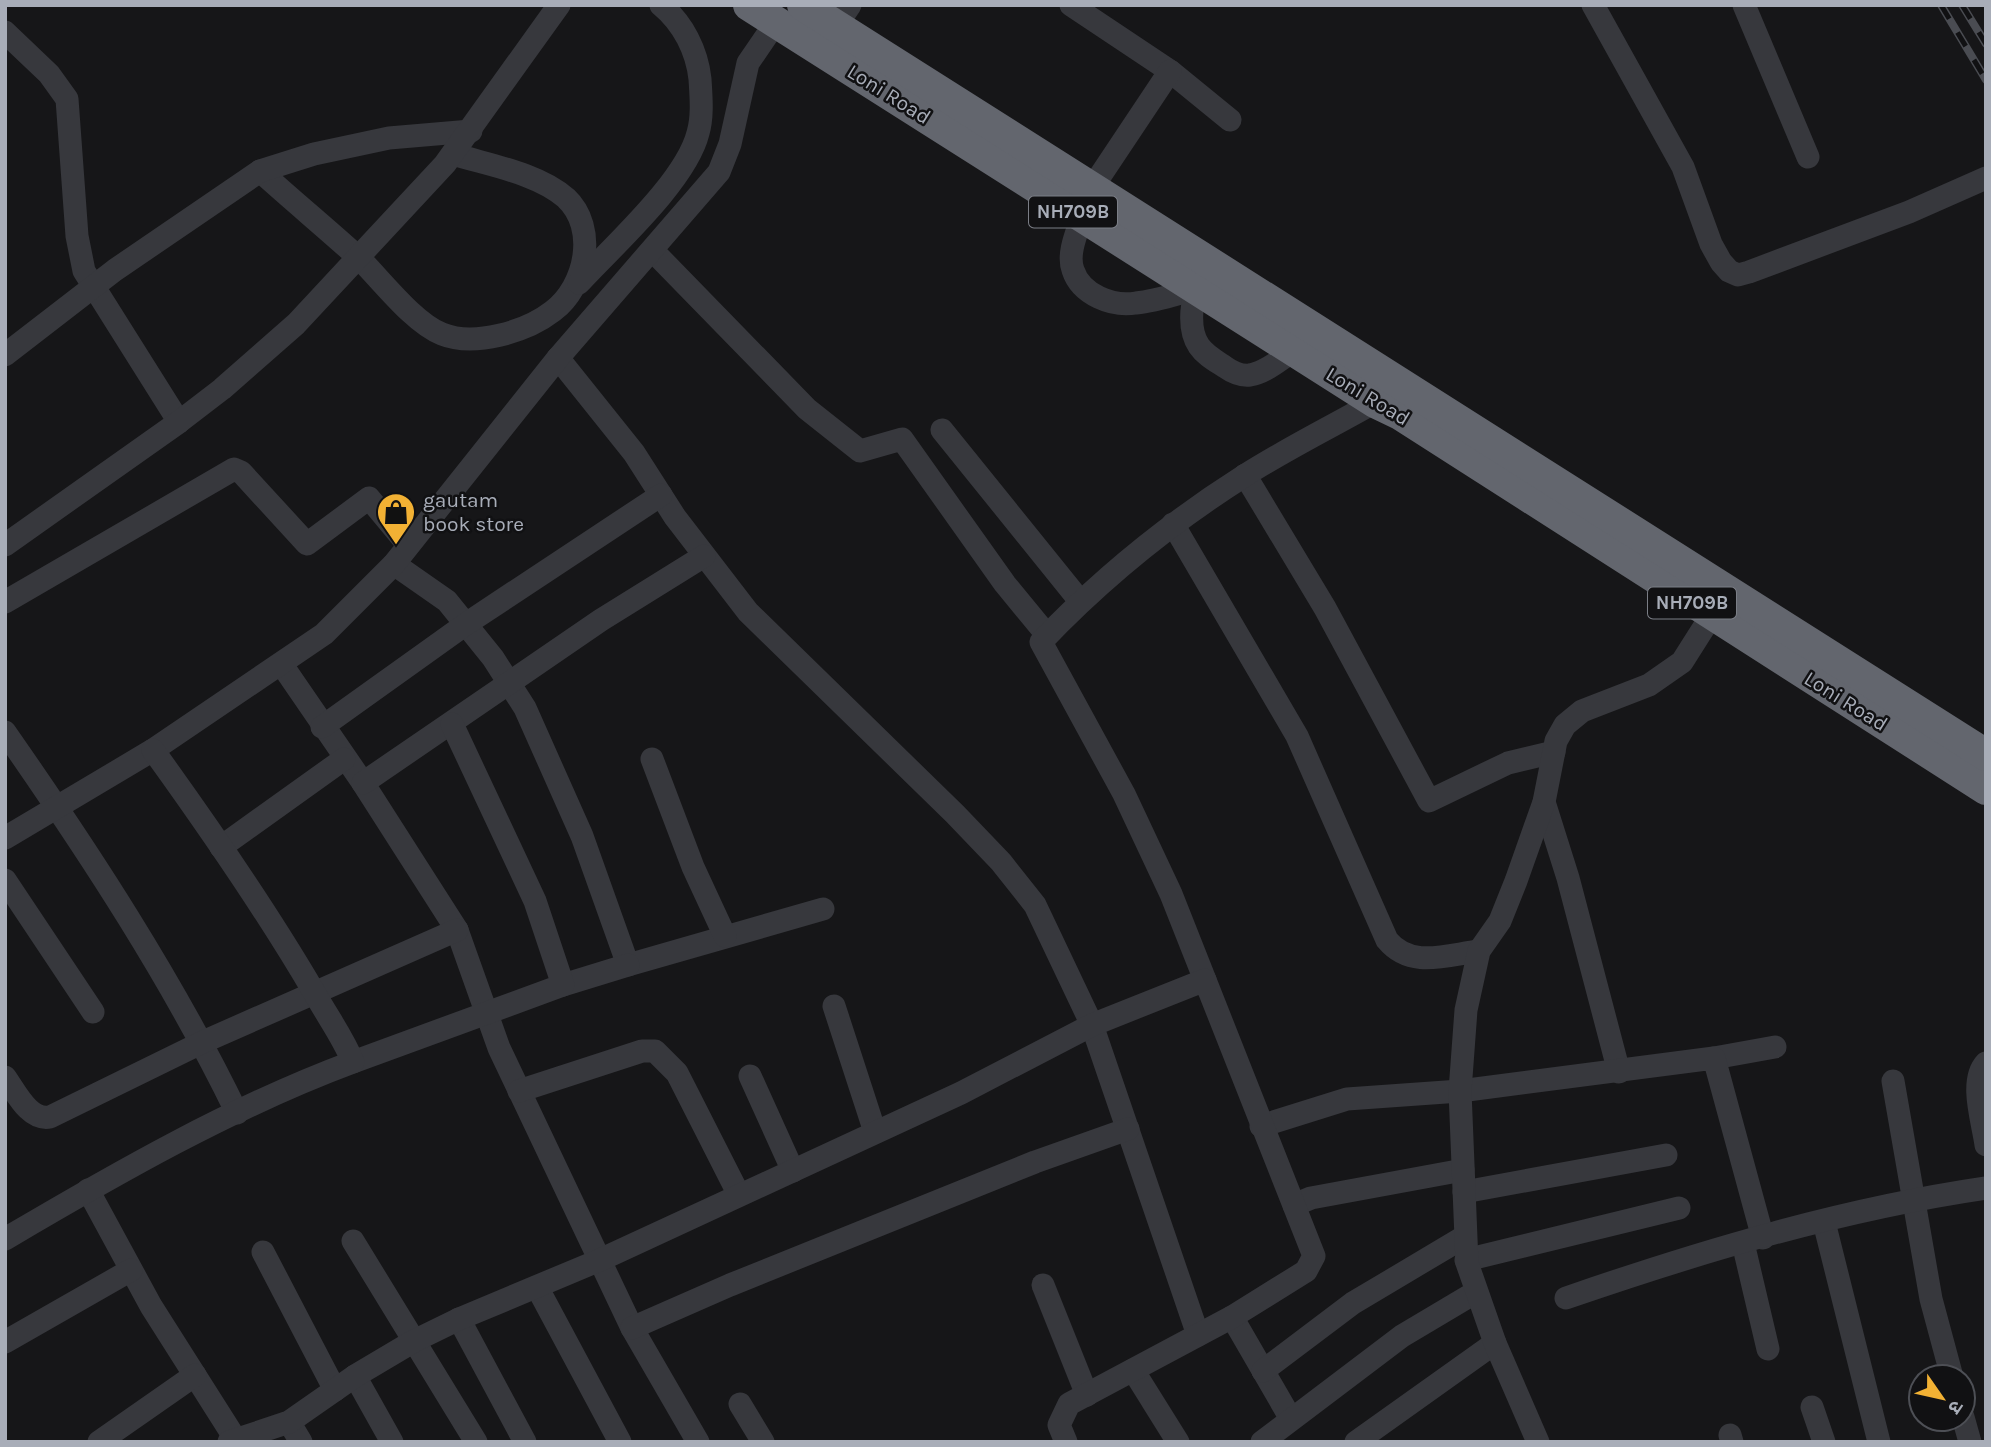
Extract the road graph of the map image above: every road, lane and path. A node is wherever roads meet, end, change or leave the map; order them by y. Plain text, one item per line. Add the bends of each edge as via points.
1 (559, 5) edge
2 (661, 5) edge
3 (749, 5) edge
4 (803, 5) edge
5 (1071, 5) edge
6 (1592, 5) edge
7 (1744, 5) edge
8 (843, 16) edge
9 (775, 22) junction
10 (5, 32) edge
11 (1170, 71) junction
12 (1230, 120) dead end
13 (471, 131) junction
14 (453, 154) junction
15 (1808, 157) dead end
16 (260, 171) junction
17 (1986, 178) edge
18 (1092, 188) junction
19 (1082, 217) junction
20 (653, 251) junction
21 (359, 259) junction
22 (1204, 276) junction
23 (93, 288) junction
24 (567, 295) junction
25 (1293, 351) junction
26 (5, 355) edge
27 (558, 358) junction
28 (1375, 402) junction
29 (179, 422) junction
30 (942, 430) dead end
31 (1245, 475) junction
32 (661, 495) junction
33 (1173, 524) junction
34 (5, 545) edge
35 (408, 545) junction
36 (704, 556) junction
37 (394, 564) junction
38 (1080, 601) junction
39 (5, 602) edge
40 (1720, 603) junction
41 (466, 624) junction
42 (1047, 635) junction
43 (282, 665) junction
44 (509, 682) junction
45 (452, 724) junction
46 (322, 727) junction
47 (5, 732) edge
48 (153, 750) junction
49 (1554, 752) junction
50 (1986, 755) edge
51 (344, 759) junction
52 (652, 759) dead end
53 (363, 783) junction
54 (1986, 789) edge
55 (1544, 802) junction
56 (58, 808) junction
57 (8, 830) edge
58 (221, 847) junction
59 (5, 880) edge
60 (823, 909) dead end
61 (457, 930) junction
62 (725, 936) junction
63 (1479, 951) junction
64 (628, 965) junction
65 (1205, 980) junction
66 (563, 985) junction
67 (315, 994) junction
68 (834, 1006) dead end
69 (487, 1011) junction
70 (93, 1012) dead end
71 (1092, 1025) junction
72 (203, 1042) junction
73 (1775, 1047) dead end
74 (1714, 1058) junction
75 (354, 1062) junction
76 (1986, 1063) edge
77 (1619, 1072) junction
78 (750, 1076) dead end
79 (5, 1077) edge
80 (1892, 1081) dead end
81 (519, 1091) junction
82 (1460, 1091) junction
83 (237, 1112) junction
84 (1261, 1126) junction
85 (1128, 1129) junction
86 (875, 1132) junction
87 (1986, 1145) edge
88 (1666, 1155) dead end
89 (793, 1171) junction
90 (1464, 1181) junction
91 (1986, 1188) edge
92 (88, 1190) junction
93 (738, 1195) junction
94 (1912, 1199) junction
95 (1294, 1205) junction
96 (1679, 1208) dead end
97 (1824, 1222) junction
98 (1464, 1237) junction
99 (5, 1239) edge
100 (353, 1241) dead end
101 (1753, 1241) junction
102 (263, 1252) dead end
103 (600, 1259) junction
104 (1466, 1260) junction
105 (131, 1270) junction
106 (1043, 1285) dead end
107 (537, 1287) junction
108 (1476, 1292) junction
109 (1566, 1298) dead end
110 (1232, 1317) junction
111 (459, 1319) junction
112 (632, 1328) junction
113 (1198, 1335) junction
114 (414, 1341) junction
115 (5, 1342) edge
116 (1495, 1343) junction
117 (1768, 1349) dead end
118 (1948, 1363) edge
119 (1133, 1370) junction
120 (1263, 1371) junction
121 (195, 1375) junction
122 (355, 1376) junction
123 (335, 1390) junction
124 (1087, 1395) junction
125 (740, 1404) dead end
126 (1812, 1407) dead end
127 (1291, 1419) junction
128 (289, 1422) junction
129 (232, 1441) edge
130 (99, 1442) edge
131 (301, 1442) edge
132 (391, 1442) edge
133 (476, 1442) edge
134 (525, 1442) edge
135 (620, 1442) edge
136 (698, 1442) edge
137 (763, 1442) edge
138 (1066, 1442) edge
139 (1178, 1442) edge
140 (1262, 1442) edge
141 (1356, 1442) edge
142 (1538, 1442) edge
143 (1824, 1442) edge
144 (1879, 1442) edge

1 - 13 street
2 - 24 street via 691,42 699,71 699,131 677,178
3 - 9 highway, Loni Road / NH709B
4 - 8 highway, Loni Road / NH709B
5 - 11 street
6 - 17 street via 1683,167 1711,244 1729,271 1738,275 1909,212
7 - 15 street
8 - 18 highway, Loni Road / NH709B
9 - 19 highway, Loni Road / NH709B
9 - 20 street via 748,64 719,172
10 - 23 street via 49,74 67,99 78,236 84,271
11 - 12 street
11 - 18 street
13 - 14 street
13 - 16 street via 389,138
14 - 21 street
14 - 24 street via 540,183 564,196 577,210 586,233 584,257
16 - 21 street
16 - 23 street
18 - 22 highway, Loni Road / NH709B
19 - 22 highway, Loni Road / NH709B
19 - 22 street via 1072,269 1095,296 1117,304 1136,304
20 - 27 street
20 - 42 street via 807,410 860,451 902,439
21 - 24 street via 427,325 451,337 490,338 554,310
21 - 29 street via 296,324
22 - 25 highway, Loni Road / NH709B
22 - 25 street via 1192,328 1198,346 1232,372 1249,376
22 - 40 highway, Loni Road / NH709B
23 - 26 street
23 - 29 street
25 - 28 highway, Loni Road / NH709B
27 - 32 street via 634,453
27 - 35 street
28 - 31 street
28 - 40 highway, Loni Road / NH709B
29 - 34 street
30 - 38 street
31 - 33 street
31 - 49 street via 1325,608 1429,801 1508,763
32 - 36 street
32 - 41 street
33 - 38 street
33 - 63 street via 1297,736 1387,940 1411,958
35 - 37 street
35 - 39 street via 369,498 307,544 234,469
36 - 44 street
36 - 71 street via 748,612 1002,862 1035,905
37 - 41 street via 447,601
37 - 43 street via 324,634
38 - 42 street
40 - 49 street via 1682,662 1649,685 1582,711 1565,725
40 - 50 highway, Loni Road / NH709B
40 - 54 highway, Loni Road / NH709B
41 - 44 street
41 - 46 street
42 - 65 street via 1041,642 1124,794
43 - 46 street
43 - 48 street
44 - 45 street
44 - 64 street via 582,836
45 - 53 street
45 - 66 street via 535,901
46 - 51 street
47 - 56 street
48 - 56 street
48 - 58 street
49 - 55 street
51 - 53 street
51 - 58 street
52 - 62 street
53 - 61 street
55 - 63 street via 1500,921
55 - 77 street
56 - 57 street
56 - 72 street
58 - 67 street
59 - 70 street
60 - 62 street
61 - 67 street
61 - 69 street
62 - 64 street
63 - 82 street via 1466,1010
64 - 66 street
65 - 71 street
65 - 84 street
66 - 69 street
67 - 72 street
67 - 75 street
68 - 86 street
69 - 75 street
69 - 81 street
71 - 85 street
71 - 86 street
72 - 79 street via 50,1117 30,1112
72 - 83 street
73 - 74 street
74 - 77 street
74 - 101 street
75 - 83 street
76 - 87 street via 1978,1083
77 - 82 street
78 - 89 street
80 - 94 street
81 - 93 street via 642,1051 655,1051 677,1073
81 - 103 street
82 - 84 street via 1347,1099
82 - 90 street
83 - 92 street
84 - 95 street
85 - 112 street via 1035,1162
85 - 113 street
86 - 89 street
88 - 90 street
89 - 93 street
90 - 95 street via 1311,1198
90 - 98 street
91 - 94 street
92 - 99 street
92 - 105 street
93 - 103 street
94 - 97 street
94 - 118 street
95 - 110 street via 1314,1256 1312,1264
96 - 104 street
97 - 101 street
97 - 144 street
98 - 104 street
98 - 120 street via 1353,1303
100 - 114 street
101 - 109 street via 1665,1264
101 - 117 street
102 - 123 street
103 - 107 street
103 - 112 street
104 - 108 street
105 - 115 street
105 - 121 street
106 - 124 street
107 - 111 street
107 - 135 street
108 - 116 street
108 - 127 street via 1402,1336
110 - 113 street
110 - 120 street
111 - 114 street
111 - 134 street
112 - 136 street
113 - 119 street
114 - 122 street
114 - 133 street
116 - 141 street
116 - 142 street
119 - 124 street
119 - 139 street
120 - 127 street
121 - 129 street
121 - 130 street
122 - 123 street
122 - 132 street
123 - 128 street
124 - 138 street via 1061,1414 1059,1424
125 - 137 street
126 - 143 street
127 - 140 street
128 - 129 street
128 - 131 street

